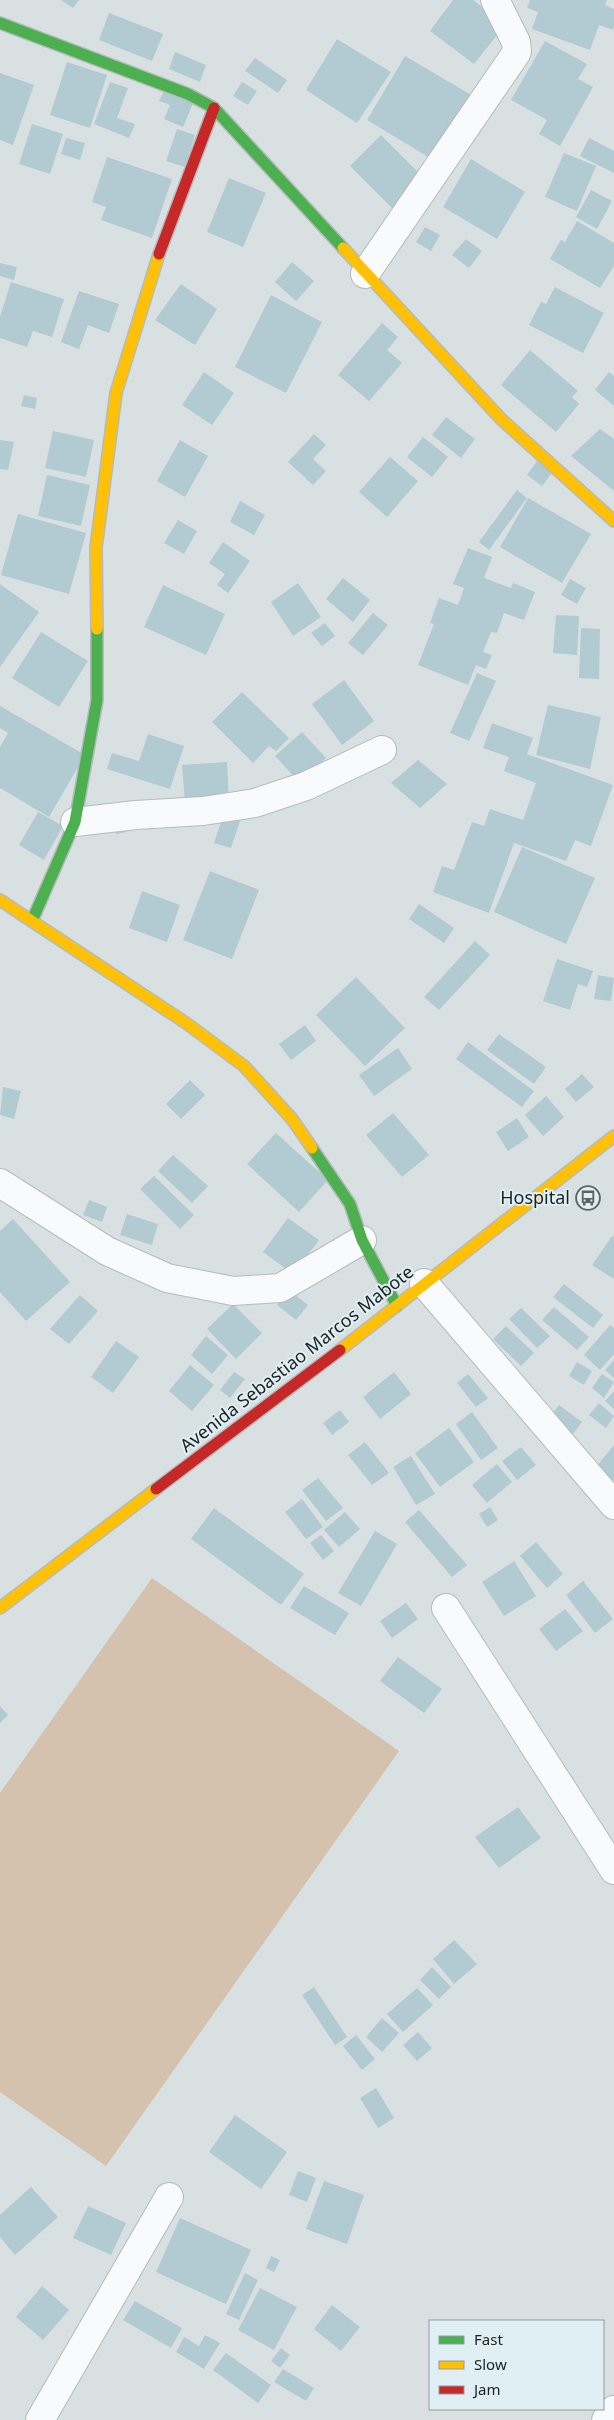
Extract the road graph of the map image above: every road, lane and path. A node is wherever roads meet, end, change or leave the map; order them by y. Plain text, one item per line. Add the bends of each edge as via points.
1 (495, 0) edge
2 (0, 23) edge
3 (214, 108) junction
4 (365, 274) junction
5 (614, 521) edge
6 (382, 750) dead end
7 (75, 822) junction
8 (0, 900) edge
9 (32, 921) junction
10 (614, 1136) edge
11 (0, 1183) edge
12 (362, 1240) junction
13 (424, 1283) junction
14 (396, 1306) junction
15 (614, 1505) edge
16 (0, 1608) edge
17 (446, 1608) dead end
18 (613, 1867) edge
19 (169, 2197) dead end
20 (614, 2410) edge
21 (40, 2420) edge
22 (606, 2420) edge

1 - 4 street via 518,52
2 - 3 street via 188,94
3 - 4 street
3 - 7 street via 165,236 116,393 96,548 97,700
4 - 5 street via 501,419
6 - 7 street via 306,786 255,804 203,812
7 - 9 street
8 - 9 street
9 - 12 street via 186,1023 244,1066 292,1119 350,1204
10 - 13 street, Avenida Sebastiao Marcos Mabote
11 - 12 street via 107,1251 167,1278 233,1291 280,1288
12 - 14 street
13 - 14 street, Avenida Sebastiao Marcos Mabote
13 - 15 street
14 - 16 street, Avenida Sebastiao Marcos Mabote
17 - 18 street
19 - 21 street
20 - 22 street

